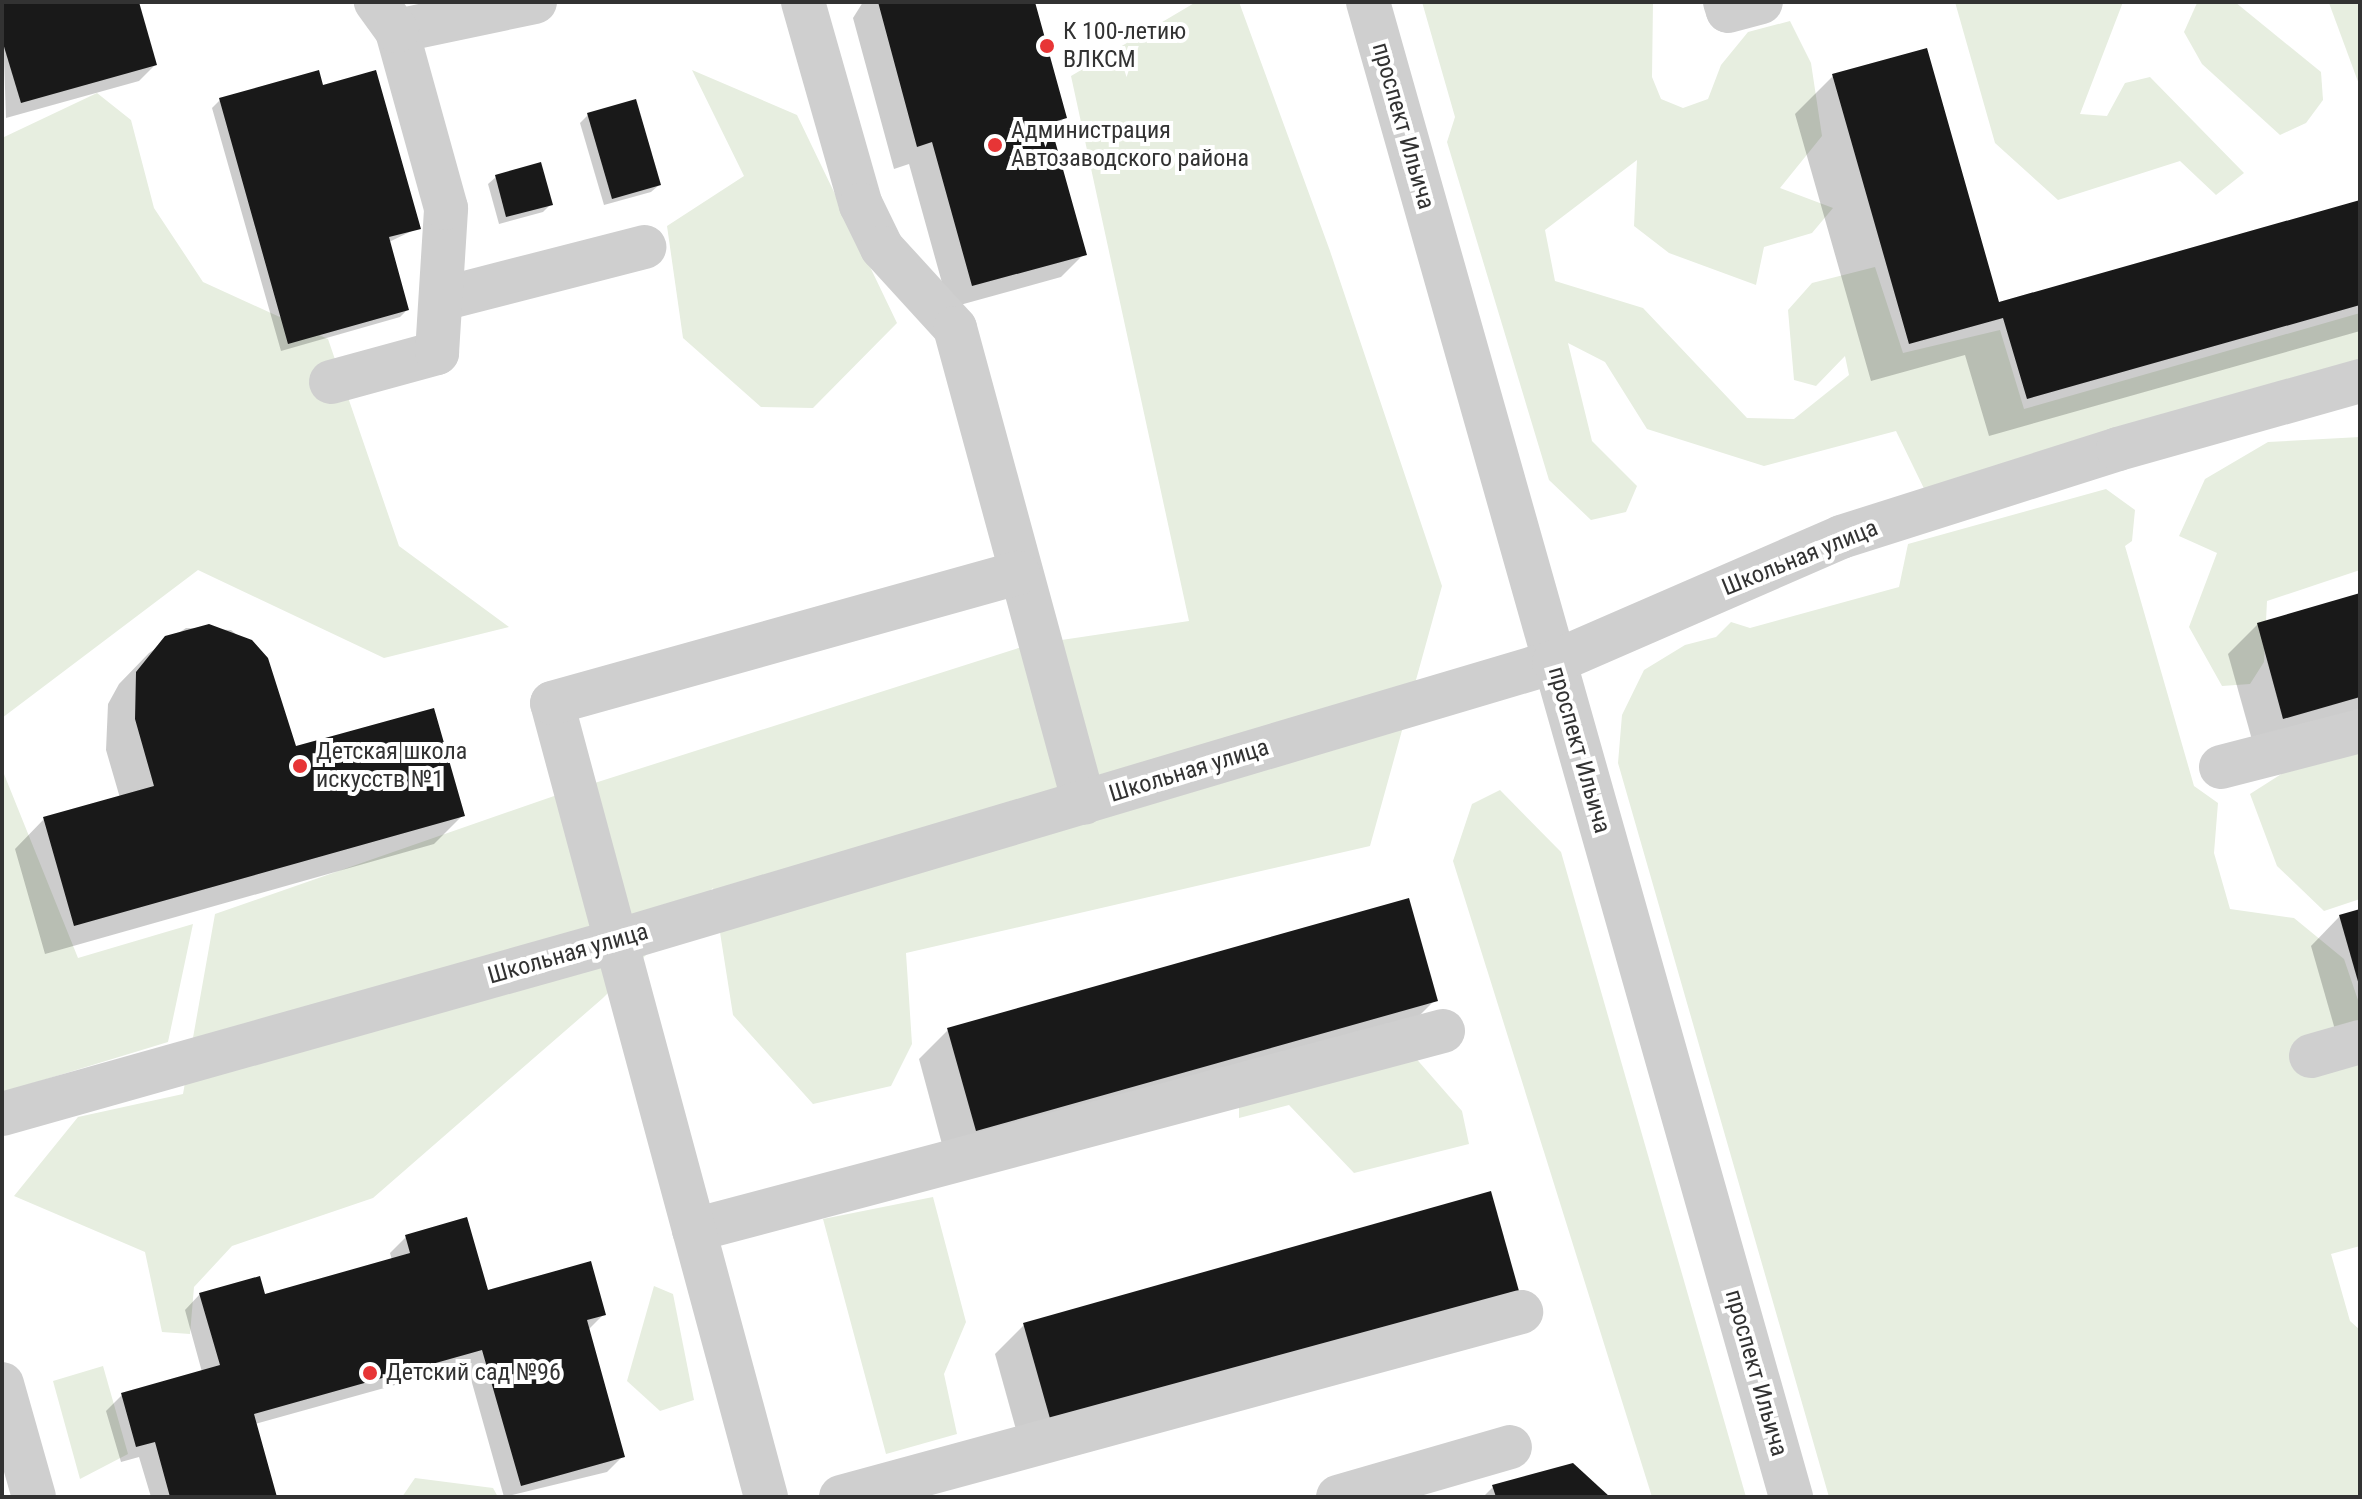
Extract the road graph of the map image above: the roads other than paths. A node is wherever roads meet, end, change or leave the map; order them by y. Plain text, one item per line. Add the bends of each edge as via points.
1 (535, 2) edge
2 (803, 2) edge
3 (1368, 2) edge
4 (1725, 2) edge
5 (1761, 2) edge
6 (387, 16) edge
7 (644, 247) dead end
8 (442, 299) junction
9 (2360, 381) edge
10 (331, 382) dead end
11 (1018, 573) junction
12 (1554, 662) junction
13 (2360, 731) edge
14 (2221, 767) dead end
15 (1084, 803) junction
16 (613, 942) junction
17 (1443, 1031) dead end
18 (2360, 1042) edge
19 (2311, 1056) dead end
20 (2, 1114) edge
21 (694, 1230) junction
22 (1521, 1312) dead end
23 (2, 1384) edge
24 (1510, 1447) dead end
25 (34, 1497) edge
26 (766, 1497) edge
27 (841, 1497) edge
28 (1338, 1497) edge
29 (1791, 1497) edge

1 - 6 street
2 - 11 street via 861,205 882,248 955,328
3 - 12 street, проспект Ильича
4 - 5 street via 1728,11
6 - 8 street via 446,208
7 - 8 street
8 - 10 street via 437,353
9 - 12 street, Школьная улица via 2118,449 1841,537
11 - 15 street
11 - 16 street via 552,703
12 - 15 street, Школьная улица
12 - 29 street, проспект Ильича
13 - 14 street
15 - 16 street, Школьная улица
16 - 20 street, Школьная улица
16 - 21 street
17 - 21 street
18 - 19 street
21 - 26 street
22 - 27 street
23 - 25 street
24 - 28 street

